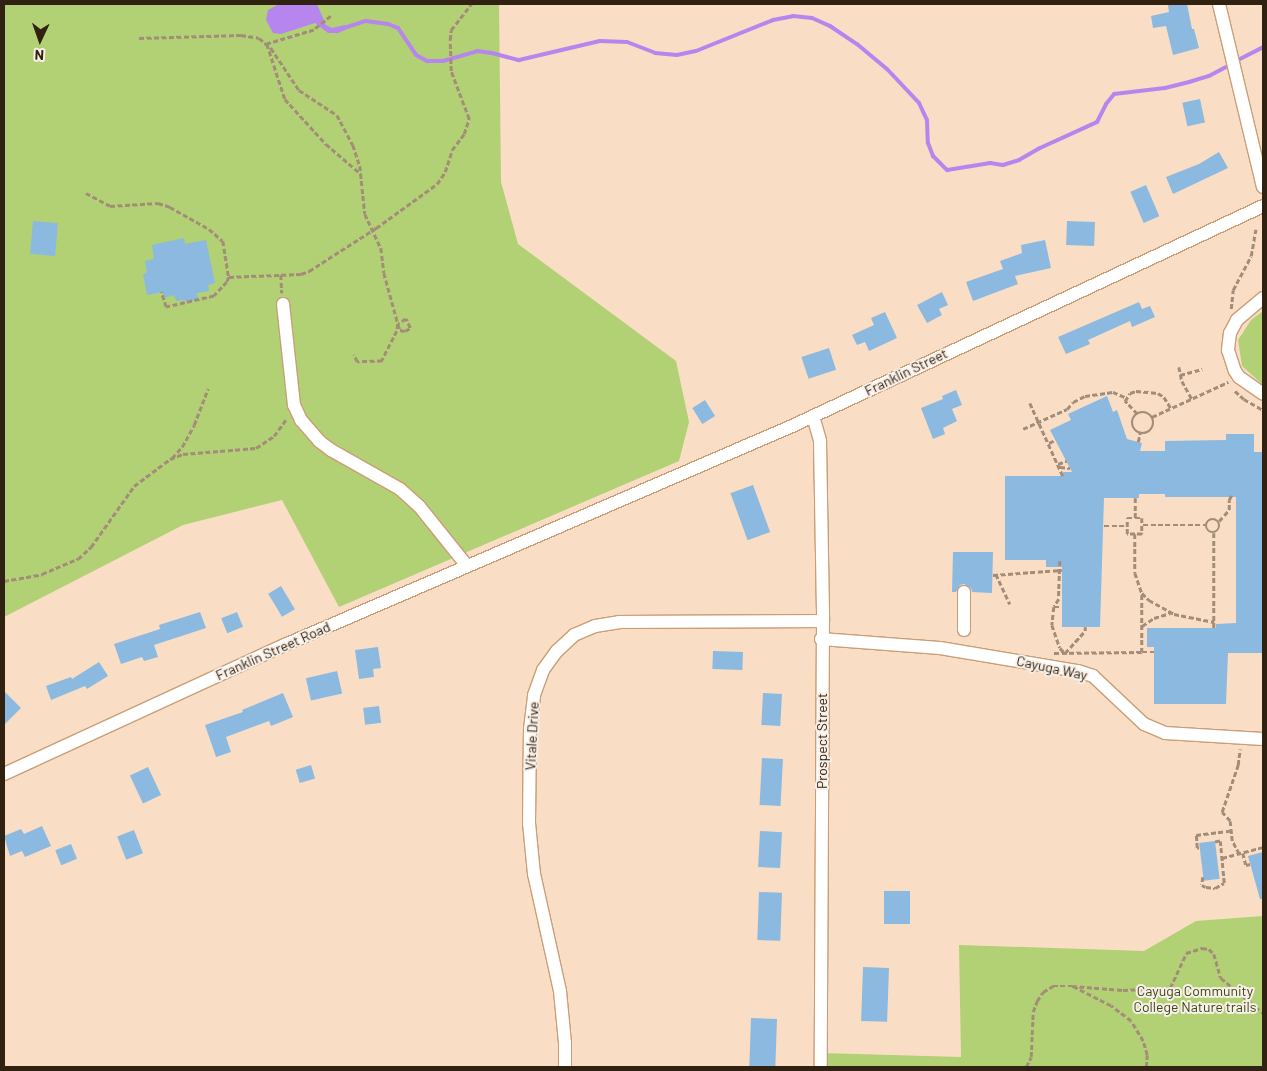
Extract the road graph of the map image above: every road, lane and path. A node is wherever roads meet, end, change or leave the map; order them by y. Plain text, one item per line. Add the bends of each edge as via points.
1 (471, 4) edge
2 (1219, 4) edge
3 (331, 16) dead end
4 (139, 38) dead end
5 (267, 44) junction
6 (361, 174) junction
7 (1263, 186) edge
8 (86, 192) dead end
9 (1263, 206) edge
10 (1256, 229) dead end
11 (372, 230) junction
12 (282, 275) junction
13 (229, 276) junction
14 (162, 292) dead end
15 (1263, 298) edge
16 (283, 304) joint
17 (1231, 314) dead end
18 (398, 324) junction
19 (354, 356) dead end
20 (1179, 367) dead end
21 (1202, 369) dead end
22 (1180, 375) junction
23 (1229, 382) dead end
24 (208, 389) dead end
25 (1263, 394) edge
26 (1125, 397) junction
27 (1192, 399) junction
28 (1030, 403) dead end
29 (294, 405) junction
30 (1171, 408) junction
31 (1137, 414) junction
32 (813, 416) junction
33 (1152, 417) junction
34 (1039, 422) junction
35 (1023, 429) dead end
36 (1140, 433) junction
37 (1055, 440) dead end
38 (1138, 442) dead end
39 (1048, 443) junction
40 (170, 459) junction
41 (1066, 460) dead end
42 (1059, 466) junction
43 (1070, 468) dead end
44 (1063, 476) dead end
45 (1232, 494) dead end
46 (1135, 498) dead end
47 (1135, 518) junction
48 (1219, 521) junction
49 (1142, 525) junction
50 (1206, 525) junction
51 (1104, 526) dead end
52 (1127, 526) junction
53 (1214, 532) junction
54 (545, 533) joint
55 (1135, 534) junction
56 (1060, 561) dead end
57 (467, 566) junction
58 (1061, 570) junction
59 (4, 582) edge
60 (964, 592) dead end
61 (1142, 593) junction
62 (1010, 604) dead end
63 (1054, 607) junction
64 (1062, 607) dead end
65 (1171, 612) junction
66 (823, 621) junction
67 (1214, 622) junction
68 (1142, 626) junction
69 (1085, 627) dead end
70 (1214, 628) dead end
71 (964, 630) dead end
72 (821, 639) junction
73 (1142, 652) junction
74 (1154, 652) dead end
75 (1048, 653) dead end
76 (1065, 653) junction
77 (1240, 737) junction
78 (1263, 739) edge
79 (4, 774) edge
80 (1230, 831) junction
81 (1215, 842) dead end
82 (1263, 847) edge
83 (1199, 848) dead end
84 (1243, 853) junction
85 (1238, 854) junction
86 (1222, 858) junction
87 (1250, 864) dead end
88 (1203, 877) dead end
89 (1072, 986) junction
90 (1263, 1013) edge
91 (565, 1067) edge
92 (821, 1067) edge
93 (1026, 1067) edge
94 (1146, 1067) edge

1 - 11 path via 451,30 450,40 451,71 469,119 464,134 452,150 437,184
2 - 7 street
3 - 5 path via 314,30
4 - 5 path via 252,36
5 - 6 path via 285,99 326,144
5 - 6 path via 299,90 337,115 353,145
6 - 11 path via 365,214
8 - 13 path via 110,206 158,203 208,229 223,242
9 - 32 street, Franklin Street
10 - 17 path via 1251,256 1233,290
11 - 12 path via 309,271
11 - 18 path via 381,248 384,273
12 - 13 path
12 - 16 path
13 - 14 path via 227,282 208,299 166,306
15 - 25 street via 1237,320 1230,333 1228,350 1239,377
16 - 29 street
18 - 18 path via 400,330 410,328 406,319
18 - 19 path via 382,361 357,362
20 - 22 path
21 - 22 path
22 - 27 path
23 - 27 path
24 - 40 path via 194,426 182,447
26 - 30 path via 1136,391 1152,391 1164,397
26 - 31 path
26 - 34 path via 1113,392 1085,396
27 - 30 path
28 - 34 path
29 - 40 path via 274,436 256,448 183,454
29 - 57 street via 301,420 320,441 400,489 419,506
30 - 33 path
31 - 33 path via 1147,413
31 - 36 path via 1132,423
32 - 54 street, Franklin Street
32 - 66 street, Prospect Street via 820,441
33 - 36 path via 1153,428
34 - 35 path
34 - 39 path
36 - 38 path
37 - 39 path
39 - 42 path
40 - 59 path via 134,486 91,547 78,559 42,574
41 - 42 path
42 - 43 path
42 - 44 path
45 - 48 path via 1229,510
46 - 47 path
47 - 49 path via 1142,518
47 - 52 path via 1127,518
48 - 50 path via 1212,519
48 - 53 path via 1219,530
49 - 50 path
49 - 55 path via 1142,534
50 - 53 path via 1209,531
51 - 52 path
52 - 55 path via 1128,534
53 - 67 path
54 - 57 street, Franklin Street Road
55 - 61 path via 1135,573
56 - 58 path
57 - 79 street, Franklin Street Road via 287,644
58 - 62 path via 1051,568 994,574
58 - 63 path via 1059,599
60 - 71 street
61 - 65 path
61 - 68 path
63 - 64 path
63 - 76 path via 1053,632
65 - 67 path
65 - 68 path
66 - 72 street, Prospect Street
66 - 91 street, Vitale Drive via 620,622 595,626 574,635 543,670 534,695 530,729 529,823 534,874 560,991
67 - 70 path
68 - 73 path
69 - 76 path
72 - 77 street, Cayuga Way via 940,648 1078,671 1093,676 1144,724 1165,733
72 - 92 street, Prospect Street
73 - 74 path
73 - 76 path
75 - 76 path
77 - 78 street, Cayuga Way
77 - 80 path via 1238,765 1222,812 1229,818
80 - 83 path via 1196,835
80 - 85 path
81 - 86 path via 1220,842
82 - 84 path
84 - 85 path
84 - 87 path via 1246,865
85 - 86 path
86 - 88 path via 1222,886 1206,887 1202,884
89 - 90 path via 1123,990 1170,988 1186,953 1208,949 1214,954 1221,978
89 - 93 path via 1052,986 1037,1001 1033,1012 1031,1058
89 - 94 path via 1111,1006 1131,1021 1143,1041

